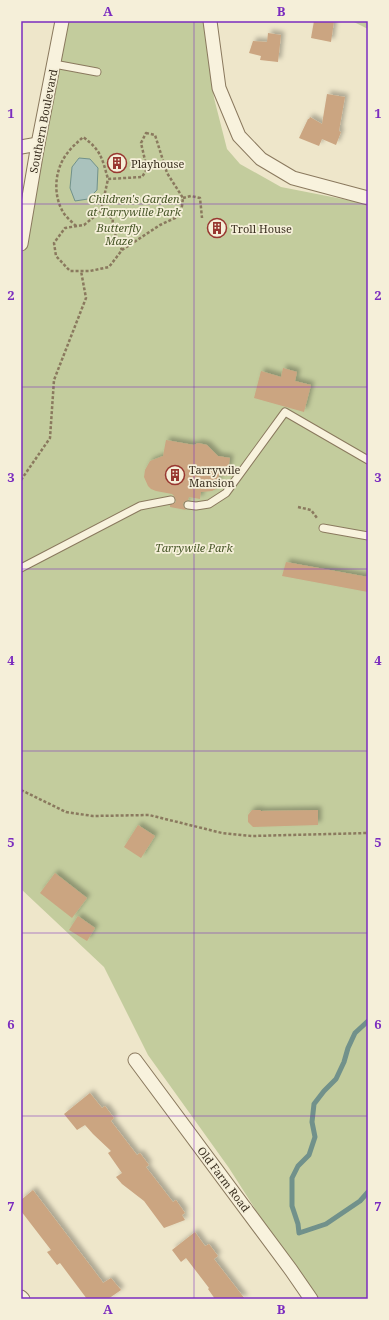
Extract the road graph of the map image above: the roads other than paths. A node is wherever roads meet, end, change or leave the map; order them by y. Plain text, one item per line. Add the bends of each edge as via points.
1 (62, 21) edge
2 (210, 21) edge
3 (54, 64) junction
4 (97, 72) dead end
5 (38, 144) junction
6 (21, 147) edge
7 (368, 198) edge
8 (21, 244) edge
9 (368, 460) edge
10 (170, 500) dead end
11 (188, 504) dead end
12 (323, 528) dead end
13 (368, 536) edge
14 (21, 568) edge
15 (135, 1060) dead end
16 (311, 1299) edge

1 - 3 street, Southern Boulevard
2 - 7 street via 219,88 239,136 261,159 293,178
3 - 4 lane
3 - 5 street, Southern Boulevard
5 - 6 street
5 - 8 street, Southern Boulevard
9 - 11 lane via 285,412 226,493 209,504
10 - 14 lane via 140,506
12 - 13 lane
15 - 16 street, Old Farm Road

